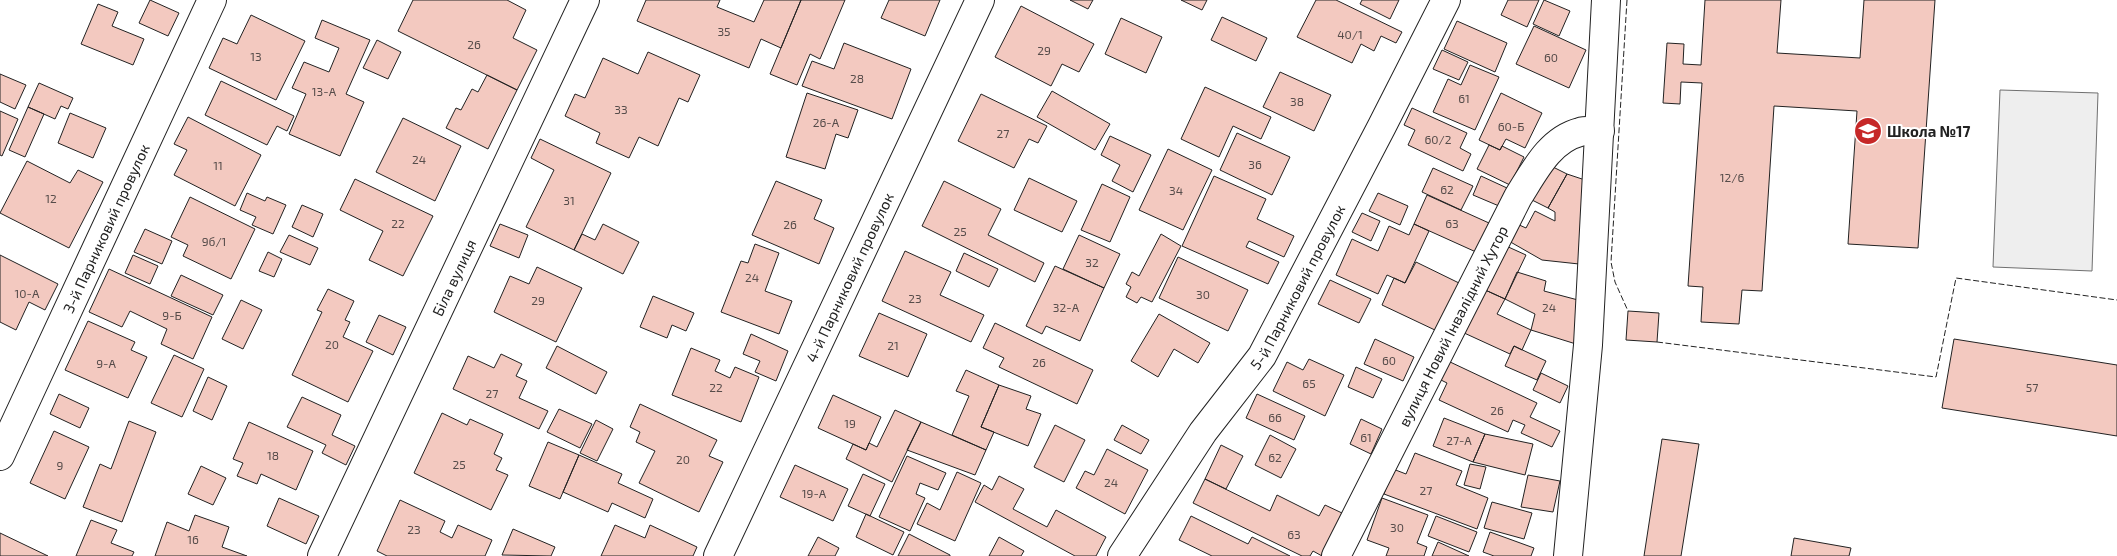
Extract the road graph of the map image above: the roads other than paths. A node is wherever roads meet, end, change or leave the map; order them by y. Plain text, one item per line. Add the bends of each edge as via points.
1 (212, 0) edge
2 (585, 0) edge
3 (980, 0) edge
4 (1446, 0) edge
5 (1606, 0) edge
6 (1600, 131) junction
7 (0, 456) edge
8 (322, 556) edge
9 (718, 556) edge
10 (1122, 556) edge
11 (1336, 556) edge
12 (1568, 556) edge

1 - 7 street, 3-й Парниковий провулок
2 - 8 street, Біла вулиця
3 - 9 street, 4-й Парниковий провулок
4 - 10 street, 5-й Парниковий провулок via 1262,356 1203,432
5 - 6 street
6 - 11 street, вулиця Новий Інвалідний Хутор via 1581,131 1562,140 1542,158 1518,197
6 - 12 street via 1584,403

